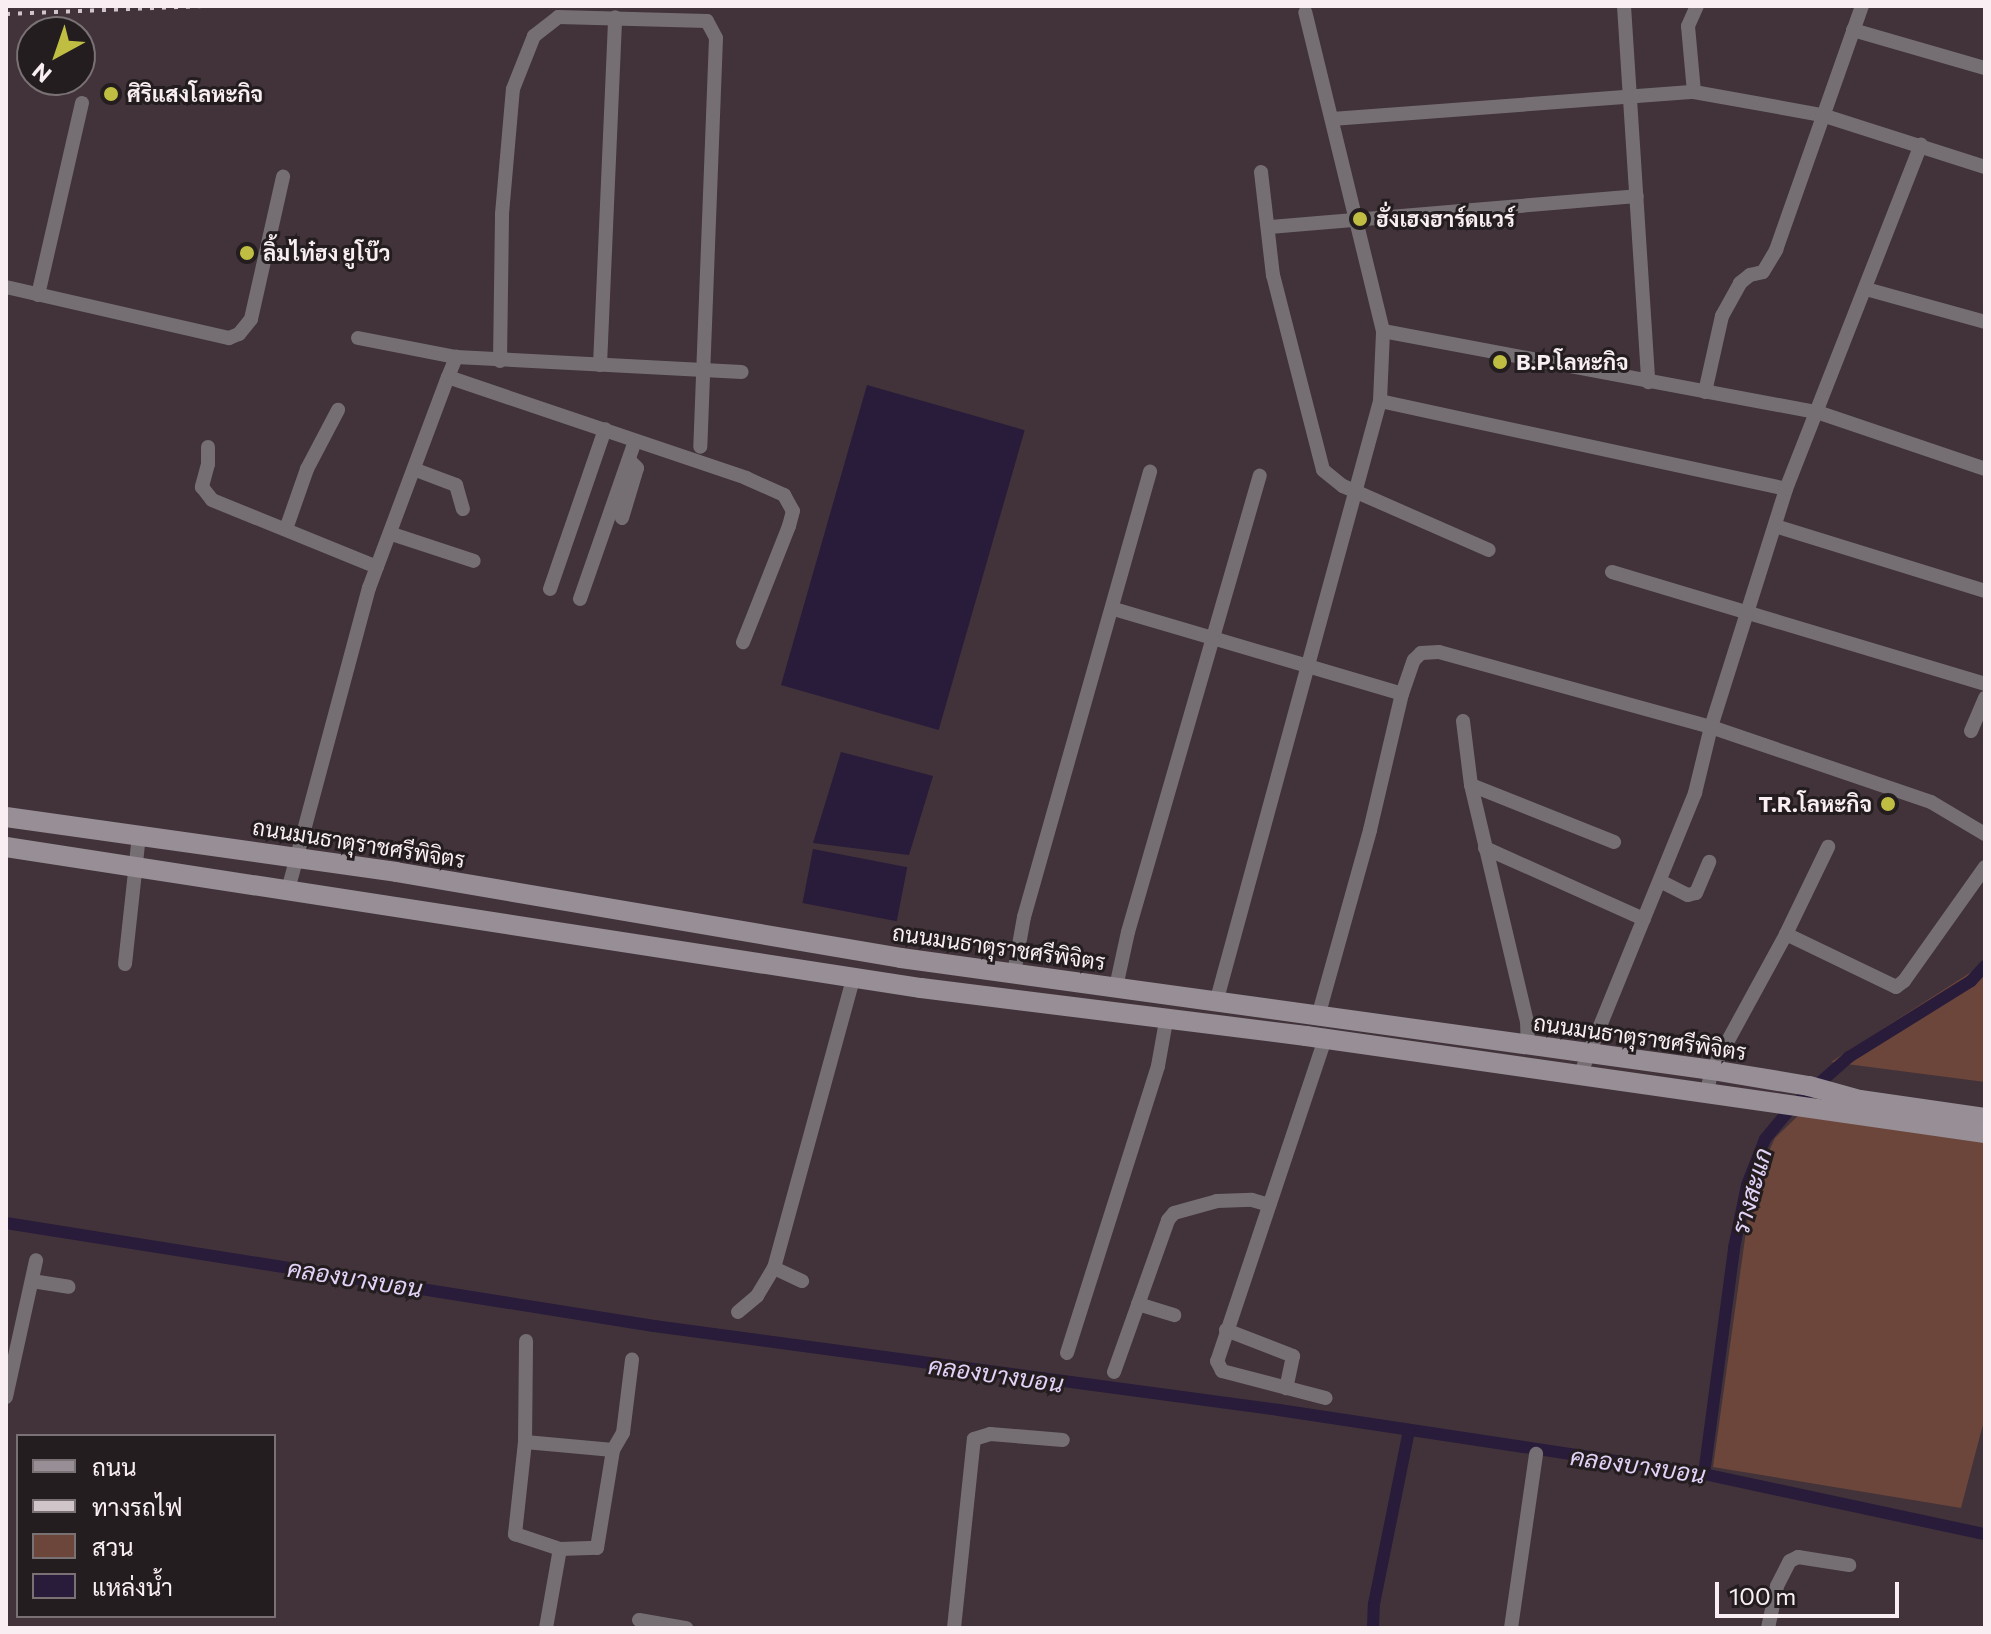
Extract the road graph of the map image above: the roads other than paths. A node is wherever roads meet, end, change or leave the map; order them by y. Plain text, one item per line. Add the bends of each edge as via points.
1 (1624, 6) edge
2 (1697, 6) edge
3 (1862, 6) edge
4 (1305, 12) dead end
5 (615, 17) junction
6 (1853, 30) junction
7 (1985, 68) edge
8 (1694, 92) junction
9 (1631, 97) junction
10 (82, 103) dead end
11 (1822, 115) junction
12 (1332, 119) junction
13 (1921, 144) junction
14 (1985, 167) edge
15 (1261, 172) dead end
16 (283, 177) dead end
17 (1637, 196) junction
18 (1358, 220) junction
19 (1269, 227) junction
20 (6, 287) edge
21 (1866, 289) junction
22 (38, 295) junction
23 (1985, 322) edge
24 (1383, 331) junction
25 (358, 338) dead end
26 (456, 357) junction
27 (500, 361) junction
28 (600, 365) junction
29 (702, 370) junction
30 (742, 372) dead end
31 (448, 377) junction
32 (1648, 382) junction
33 (1705, 392) junction
34 (1380, 401) junction
35 (338, 410) dead end
36 (1817, 412) junction
37 (605, 429) junction
38 (635, 441) junction
39 (208, 447) dead end
40 (700, 447) dead end
41 (629, 460) junction
42 (1985, 469) edge
43 (416, 470) junction
44 (1150, 471) dead end
45 (1260, 476) dead end
46 (1786, 489) junction
47 (1356, 490) junction
48 (463, 509) dead end
49 (622, 518) dead end
50 (1775, 526) junction
51 (286, 529) junction
52 (392, 534) junction
53 (1489, 550) dead end
54 (474, 561) dead end
55 (377, 567) junction
56 (1612, 572) dead end
57 (550, 589) dead end
58 (1985, 591) edge
59 (580, 599) dead end
60 (1114, 609) junction
61 (1746, 612) junction
62 (1214, 636) junction
63 (743, 642) dead end
64 (1310, 664) junction
65 (1985, 684) edge
66 (1402, 694) junction
67 (1985, 698) edge
68 (1463, 721) dead end
69 (1711, 727) junction
70 (1971, 731) dead end
71 (1471, 785) junction
72 (6, 817) edge
73 (1985, 834) edge
74 (139, 835) junction
75 (1614, 842) dead end
76 (6, 847) edge
77 (1828, 847) dead end
78 (1485, 848) junction
79 (295, 857) junction
80 (1709, 862) dead end
81 (138, 865) junction
82 (1985, 867) edge
83 (1660, 881) junction
84 (288, 890) junction
85 (1644, 919) junction
86 (1786, 934) junction
87 (125, 964) dead end
88 (1014, 973) junction
89 (853, 979) junction
90 (1116, 987) junction
91 (1217, 999) junction
92 (1319, 1013) junction
93 (1166, 1021) junction
94 (1325, 1039) junction
95 (1528, 1044) junction
96 (1588, 1052) junction
97 (1712, 1070) junction
98 (1580, 1075) junction
99 (1780, 1082) junction
100 (1707, 1091) junction
101 (1785, 1104) junction
102 (1849, 1106) junction
103 (1985, 1118) edge
104 (1985, 1133) edge
105 (1269, 1205) junction
106 (36, 1260) dead end
107 (774, 1268) junction
108 (32, 1281) junction
109 (802, 1281) dead end
110 (69, 1287) dead end
111 (1138, 1304) junction
112 (738, 1312) dead end
113 (1174, 1315) dead end
114 (1226, 1330) junction
115 (526, 1341) dead end
116 (1067, 1353) dead end
117 (632, 1360) dead end
118 (1114, 1372) dead end
119 (8, 1380) edge
120 (1286, 1388) junction
121 (6, 1397) edge
122 (1326, 1398) dead end
123 (1063, 1440) dead end
124 (525, 1442) junction
125 (613, 1450) junction
126 (1535, 1456) dead end
127 (560, 1549) junction
128 (1849, 1565) dead end
129 (639, 1620) dead end
130 (546, 1628) edge
131 (686, 1628) edge
132 (954, 1628) edge
133 (1511, 1628) edge
134 (1768, 1628) edge

1 - 9 street
2 - 8 street via 1688,26
3 - 6 street
4 - 12 street
5 - 27 street via 558,17 546,23 517,72 502,214
5 - 28 street
5 - 29 street via 698,18 707,21 716,38
6 - 7 street
6 - 11 street
8 - 9 street
8 - 11 street
9 - 12 street
9 - 17 street
10 - 22 street
11 - 13 street
11 - 33 street via 1776,250 1763,272 1740,283 1722,316
12 - 18 street
13 - 14 street
13 - 21 street
15 - 19 street
16 - 22 street via 251,319 239,334 229,338
17 - 18 street
17 - 32 street
18 - 19 street
18 - 24 street
19 - 47 street via 1273,275 1318,456 1331,479
20 - 22 street
21 - 23 street
21 - 36 street
24 - 32 street
24 - 34 street
25 - 26 street
26 - 27 street
26 - 31 street
27 - 28 street
28 - 29 street
29 - 30 street
29 - 40 street
31 - 37 street
31 - 43 street
32 - 33 street
33 - 36 street
34 - 46 street
34 - 47 street
35 - 51 street via 307,469
36 - 42 street
36 - 46 street
37 - 38 street
37 - 57 street
38 - 41 street
38 - 63 street via 774,489 790,502 789,526
39 - 51 street via 202,480 207,495
41 - 49 street via 637,468
41 - 59 street
43 - 48 street via 456,485
43 - 52 street
44 - 60 street
45 - 62 street
46 - 50 street
47 - 53 street
47 - 64 street
50 - 58 street
50 - 61 street
51 - 55 street
52 - 54 street
52 - 55 street
55 - 79 street
56 - 61 street
60 - 62 street
60 - 88 street via 1024,917
61 - 65 street
61 - 69 street
62 - 64 street
62 - 90 street
64 - 66 street
64 - 91 street
66 - 69 street via 1414,660 1429,651
66 - 92 street
67 - 70 street
68 - 71 street
69 - 73 street via 1931,802
69 - 83 street via 1695,793
71 - 75 street
71 - 78 street
72 - 74 street, ถนนมนธาตุราชศรีพิจิตร
74 - 79 street, ถนนมนธาตุราชศรีพิจิตร
74 - 81 street
76 - 81 street, ถนนมนธาตุราชศรีพิจิตร
77 - 86 street
78 - 85 street
78 - 95 street
79 - 84 street
79 - 88 street, ถนนมนธาตุราชศรีพิจิตร
80 - 83 street via 1696,893 1688,895
81 - 84 street, ถนนมนธาตุราชศรีพิจิตร
81 - 87 street
82 - 86 street via 1896,987
83 - 85 street
84 - 89 street, ถนนมนธาตุราชศรีพิจิตร
85 - 96 street
86 - 97 street
88 - 90 street, ถนนมนธาตุราชศรีพิจิตร
89 - 93 street, ถนนมนธาตุราชศรีพิจิตร
89 - 107 street
90 - 91 street, ถนนมนธาตุราชศรีพิจิตร
91 - 92 street, ถนนมนธาตุราชศรีพิจิตร
92 - 95 street, ถนนมนธาตุราชศรีพิจิตร
93 - 94 street, ถนนมนธาตุราชศรีพิจิตร
93 - 116 street via 1158,1066
94 - 98 street, ถนนมนธาตุราชศรีพิจิตร
94 - 105 street
95 - 96 street, ถนนมนธาตุราชศรีพิจิตร
96 - 97 street, ถนนมนธาตุราชศรีพิจิตร
96 - 98 street
97 - 99 street, ถนนมนธาตุราชศรีพิจิตร
97 - 100 street
98 - 100 street, ถนนมนธาตุราชศรีพิจิตร
99 - 101 street
99 - 102 street, ถนนมนธาตุราชศรีพิจิตร via 1809,1086
100 - 101 street, ถนนมนธาตุราชศรีพิจิตร
101 - 102 street, ถนนมนธาตุราชศรีพิจิตร
102 - 103 street, ถนนมนธาตุราชศรีพิจิตร
102 - 104 street, ถนนมนธาตุราชศรีพิจิตร
105 - 111 street via 1229,1200 1174,1213
105 - 114 street
106 - 108 street
107 - 109 street
107 - 112 street via 757,1296
108 - 110 street
108 - 119 street
111 - 113 street
111 - 118 street
114 - 120 street via 1293,1356
114 - 120 street via 1217,1361 1222,1371
115 - 124 street
117 - 125 street via 623,1433
119 - 121 street
120 - 122 street
123 - 132 street via 990,1434 974,1439
124 - 125 street
124 - 127 street via 512,1529 519,1538
125 - 127 street via 599,1545 594,1551
126 - 133 street
127 - 130 street
128 - 134 street via 1798,1557 1790,1561 1777,1586
129 - 131 street

